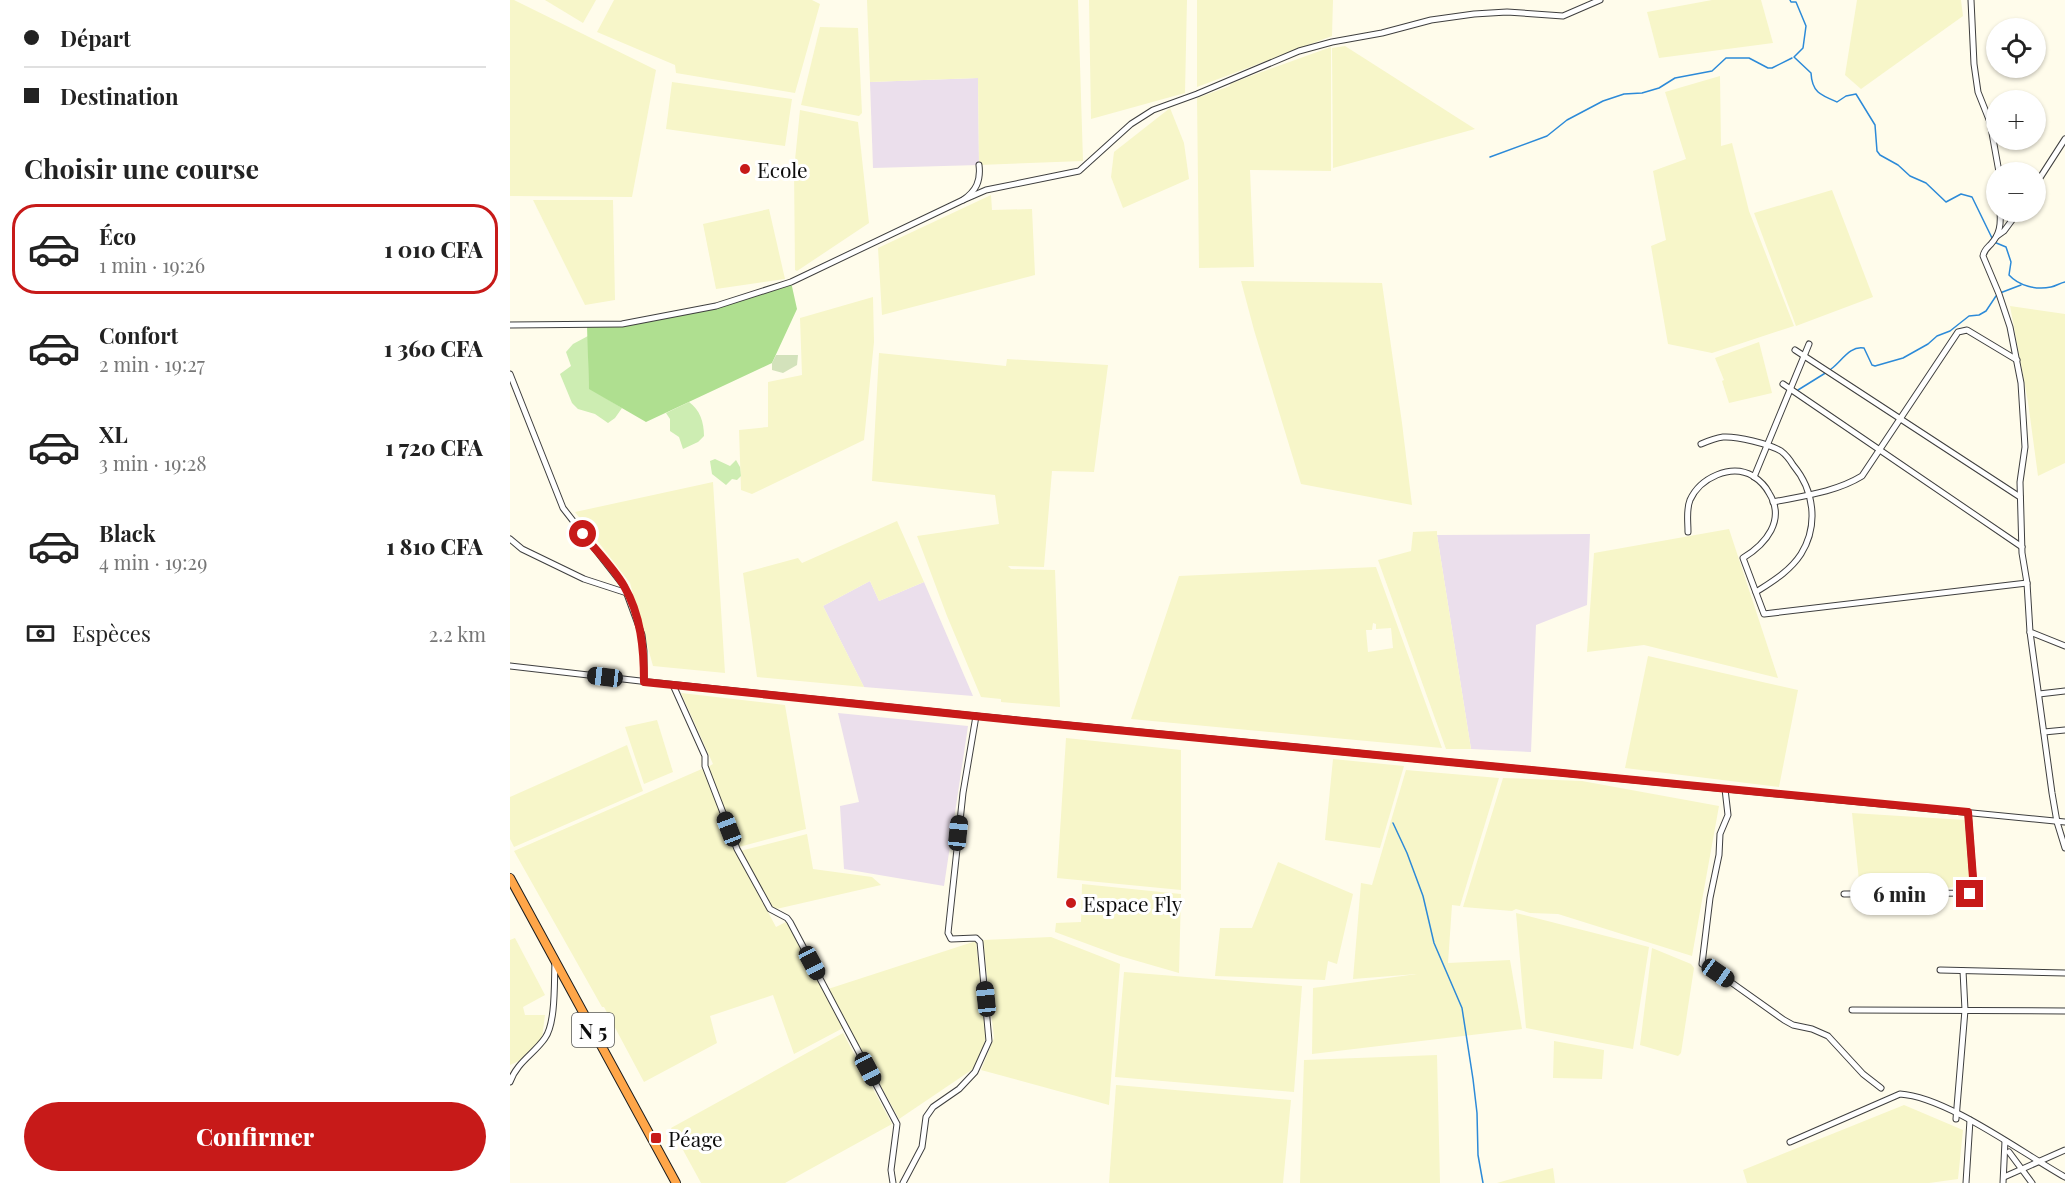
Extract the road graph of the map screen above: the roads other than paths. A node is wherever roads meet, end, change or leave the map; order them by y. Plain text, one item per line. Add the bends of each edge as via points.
1 (1600, 0) edge
2 (1971, 0) edge
3 (2065, 139) edge
4 (1997, 162) edge
5 (979, 165) dead end
6 (2046, 168) edge
7 (963, 200) junction
8 (2001, 222) edge
9 (2011, 222) edge
10 (1996, 237) junction
11 (510, 326) edge
12 (1809, 344) dead end
13 (1795, 350) dead end
14 (1804, 356) junction
15 (2017, 360) junction
16 (510, 374) edge
17 (1783, 384) dead end
18 (1790, 389) junction
19 (1900, 418) junction
20 (1701, 444) dead end
21 (1767, 445) junction
22 (1879, 450) junction
23 (1754, 477) junction
24 (1810, 495) junction
25 (2020, 497) junction
26 (1773, 502) junction
27 (1689, 532) dead end
28 (510, 539) edge
29 (2022, 547) junction
30 (2027, 583) junction
31 (1756, 591) junction
32 (627, 593) junction
33 (2030, 632) junction
34 (2065, 646) edge
35 (510, 666) edge
36 (644, 682) junction
37 (673, 685) junction
38 (2065, 691) edge
39 (2039, 694) junction
40 (976, 716) junction
41 (2065, 730) edge
42 (2044, 732) junction
43 (1725, 789) junction
44 (1968, 812) junction
45 (2057, 822) junction
46 (2065, 822) edge
47 (2065, 848) edge
48 (510, 878) edge
49 (1844, 894) dead end
50 (555, 961) junction
51 (1940, 970) dead end
52 (1963, 971) junction
53 (2065, 973) edge
54 (1852, 1010) dead end
55 (1965, 1010) junction
56 (2065, 1011) edge
57 (520, 1064) junction
58 (510, 1068) edge
59 (510, 1082) edge
60 (1881, 1088) dead end
61 (1956, 1116) junction
62 (1970, 1120) junction
63 (2005, 1141) junction
64 (1790, 1142) dead end
65 (2065, 1150) edge
66 (2009, 1152) dead end
67 (2038, 1162) junction
68 (2022, 1169) junction
69 (2065, 1177) edge
70 (2003, 1180) edge
71 (676, 1183) edge
72 (893, 1183) edge
73 (903, 1183) edge
74 (1966, 1183) edge
75 (2032, 1183) edge

1 - 7 street via 1563,16 1474,14 1431,20 1299,51 1153,110 1131,124 1079,171 986,190
2 - 4 street via 1978,92 1990,122
3 - 6 street
5 - 7 street via 977,186
7 - 11 street via 791,282 716,306 622,324
8 - 10 street
9 - 10 street
10 - 15 street via 1983,256 1999,294
12 - 14 street
13 - 14 street
14 - 18 street
14 - 19 street
15 - 19 street via 1967,330 1958,332
15 - 25 street via 2025,447
16 - 32 street via 563,508
17 - 18 street
18 - 21 street
18 - 22 street
19 - 22 street
19 - 25 street
20 - 21 street via 1725,437
21 - 23 street
21 - 24 street via 1782,452 1803,478
22 - 24 street via 1862,476
22 - 29 street
23 - 26 street
23 - 27 street via 1733,472 1704,482 1689,502
24 - 26 street
24 - 31 street via 1812,525 1801,554 1782,576
25 - 29 street
26 - 31 street via 1775,522 1771,532 1743,558
28 - 32 street via 522,549 584,579
29 - 30 street
30 - 31 street via 1764,614
30 - 33 street
32 - 36 street via 642,635
33 - 34 street
33 - 39 street
35 - 36 street
36 - 37 street
37 - 40 street
37 - 72 street via 705,756 705,766 737,849 770,909 790,922 897,1124
38 - 39 street
39 - 42 street
40 - 43 street
40 - 73 street via 963,793 948,933 951,939 976,938 980,942 990,1038 975,1072 926,1117 922,1147
41 - 42 street
42 - 45 street
43 - 44 street
43 - 60 street via 1728,815 1720,834 1702,964 1784,1020 1828,1036
44 - 45 street
44 - 49 street via 1973,893
45 - 46 street
45 - 47 street
48 - 50 highway, N 5
50 - 57 street via 548,1033
50 - 71 highway, N 5
51 - 52 street
52 - 53 street
52 - 55 street
54 - 55 street
55 - 56 street
55 - 61 street
57 - 58 street
57 - 59 street
61 - 62 street
61 - 64 street via 1916,1096 1900,1094
62 - 63 street
62 - 74 street
63 - 67 street
63 - 70 street
65 - 67 street
66 - 68 street
67 - 68 street
67 - 69 street
68 - 70 street
68 - 75 street

